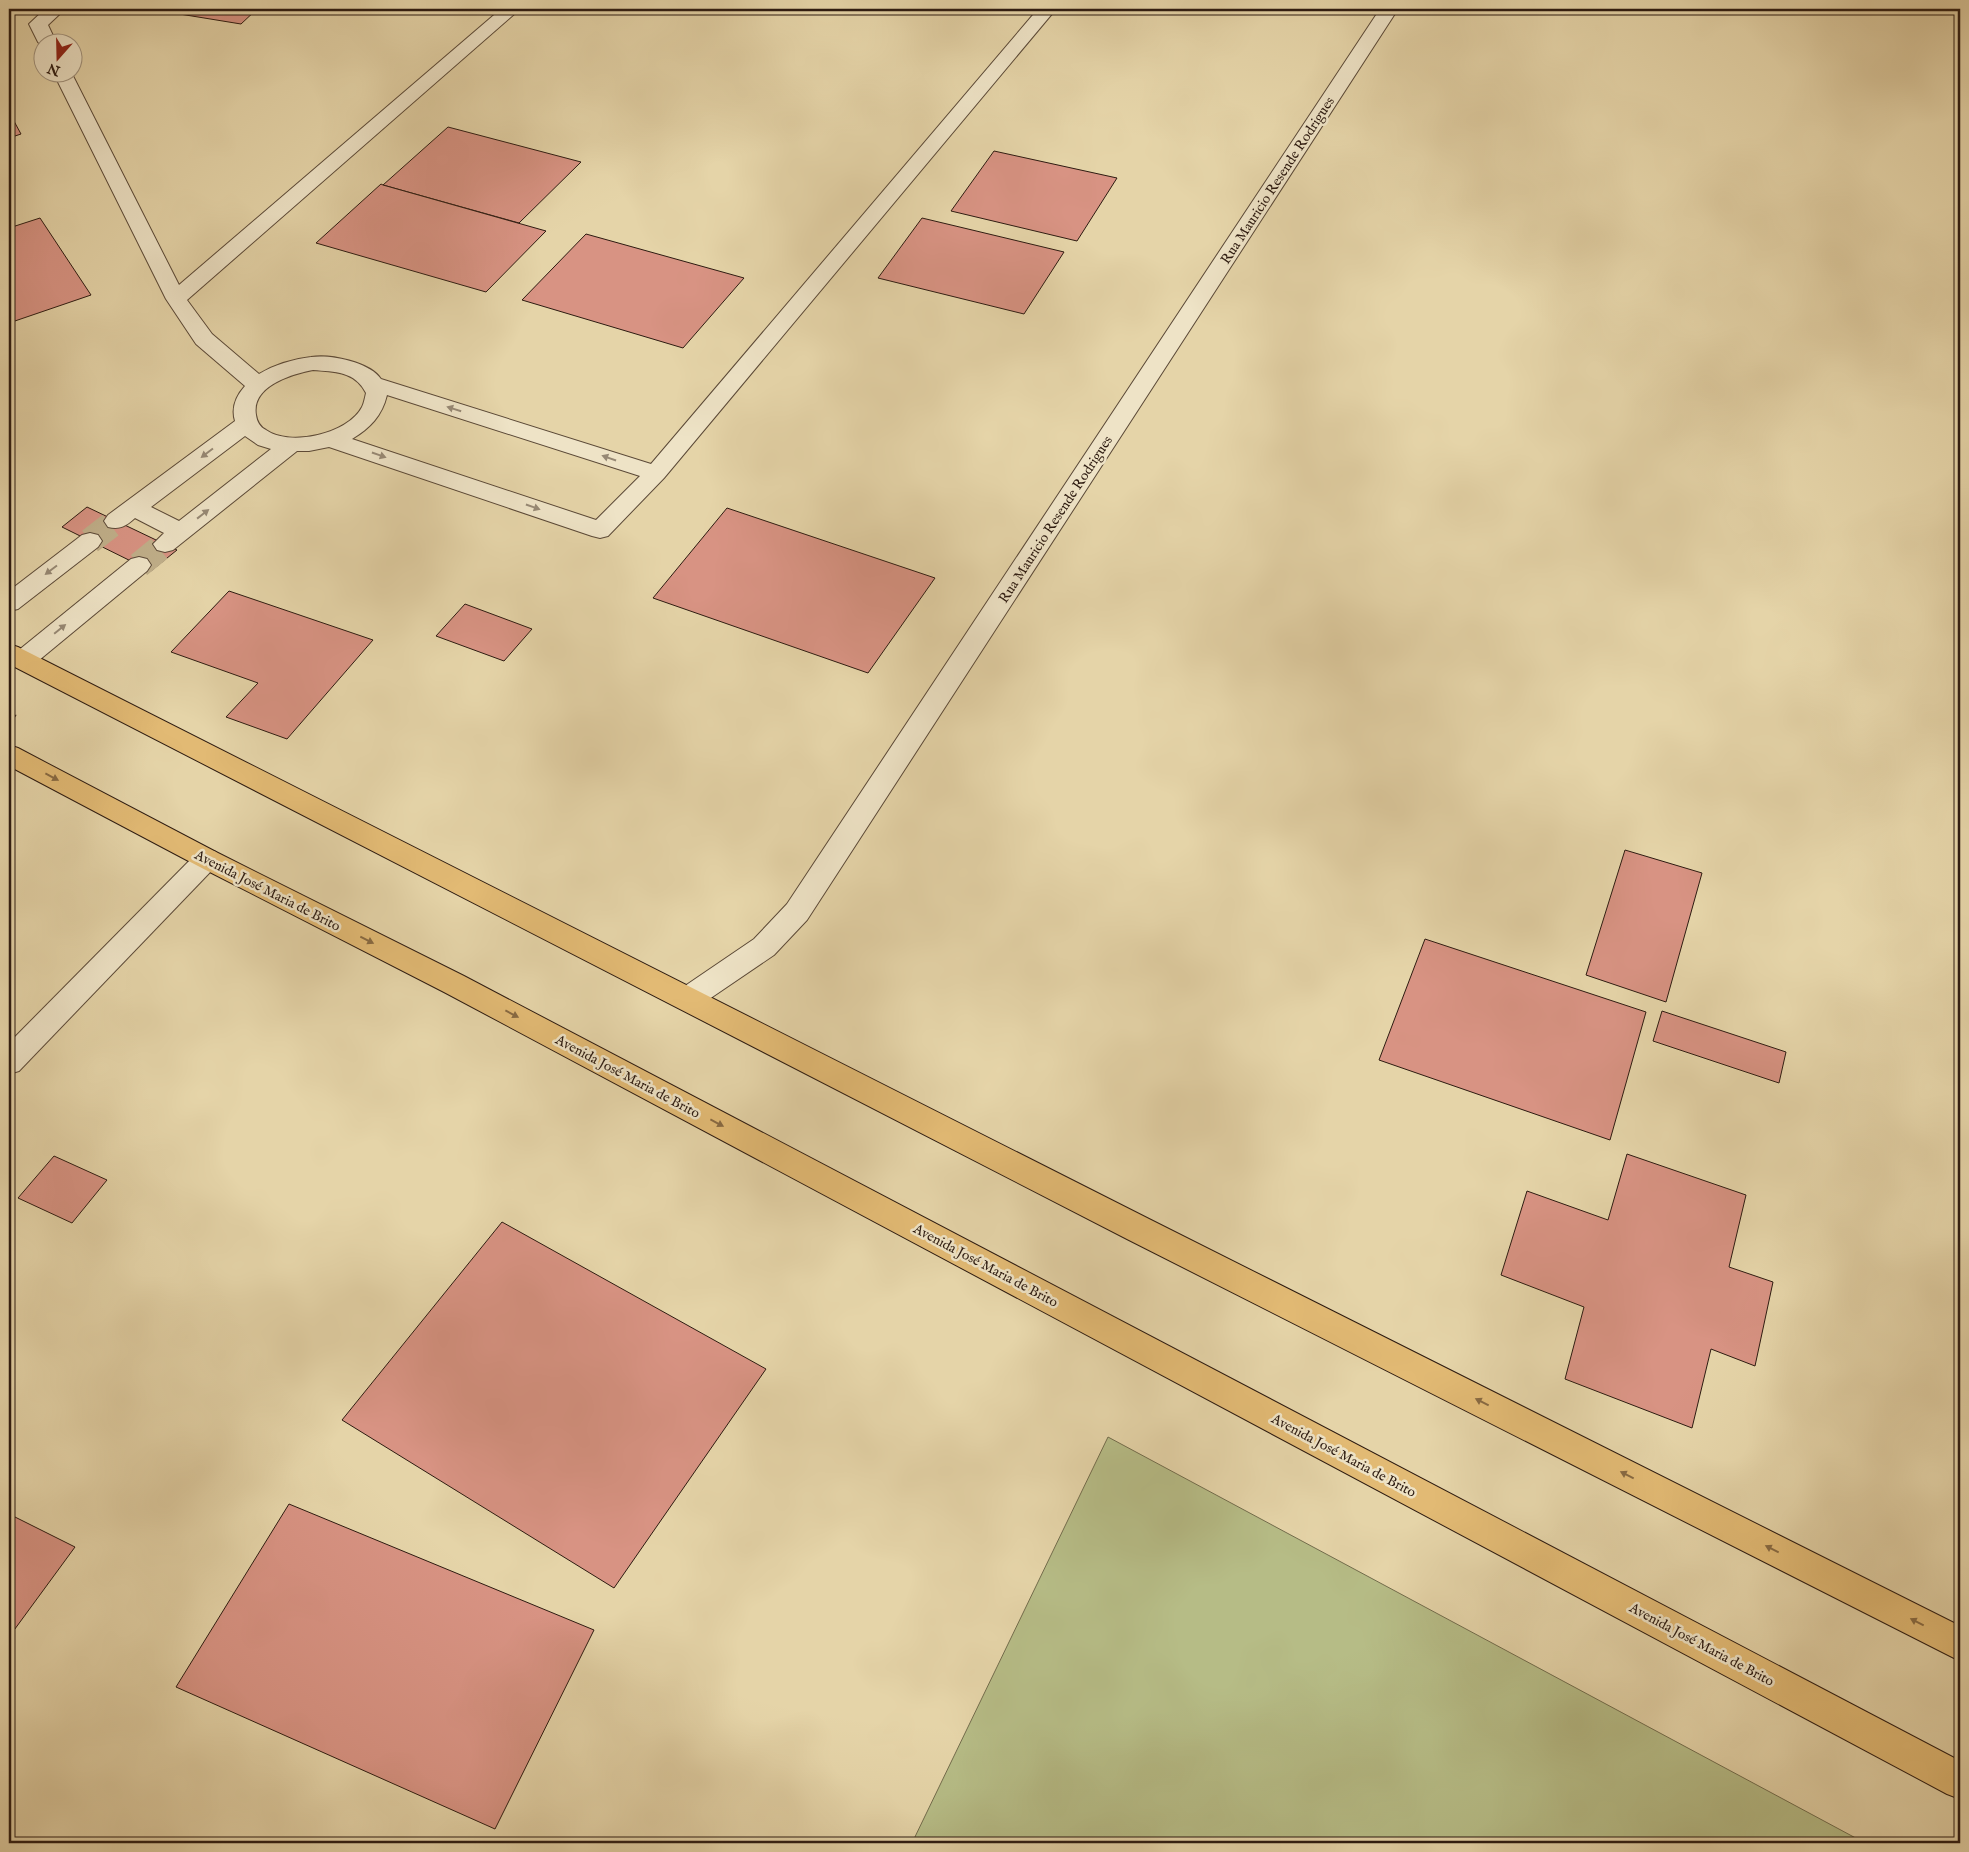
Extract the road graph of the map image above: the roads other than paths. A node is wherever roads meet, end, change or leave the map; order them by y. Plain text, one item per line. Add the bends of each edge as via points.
1 (56, 9) edge
2 (511, 9) edge
3 (1047, 9) edge
4 (1389, 9) edge
5 (42, 32) edge
6 (67, 82) edge
7 (176, 299) junction
8 (374, 384) junction
9 (258, 385) junction
10 (246, 424) junction
11 (332, 440) junction
12 (290, 446) junction
13 (656, 474) junction
14 (90, 541) tunnel mouth
15 (139, 565) tunnel mouth
16 (9, 603) edge
17 (16, 656) edge
18 (9, 755) edge
19 (207, 859) junction
20 (689, 998) junction
21 (9, 1062) edge
22 (1960, 1644) edge
23 (1960, 1781) edge

1 - 5 street via 38,24
2 - 7 street
3 - 13 street
4 - 20 street, Rua Mauricio Resende Rodrigues via 796,912 764,947
6 - 7 street
7 - 9 street via 204,339
8 - 9 street via 365,374 351,367 312,363 280,372
8 - 11 street via 377,396 365,421 351,432
13 -> 8 street
9 - 10 street via 243,411
10 - 12 street via 255,434 270,442
10 -> 12 street via 125,515 173,538
11 - 12 street
11 -> 13 street via 600,530
14 -> 16 street
17 -> 15 street
17 - 20 main road
18 -> 19 main road, Avenida José Maria de Brito
19 - 21 street
19 -> 23 main road, Avenida José Maria de Brito via 454,984
22 -> 20 main road

